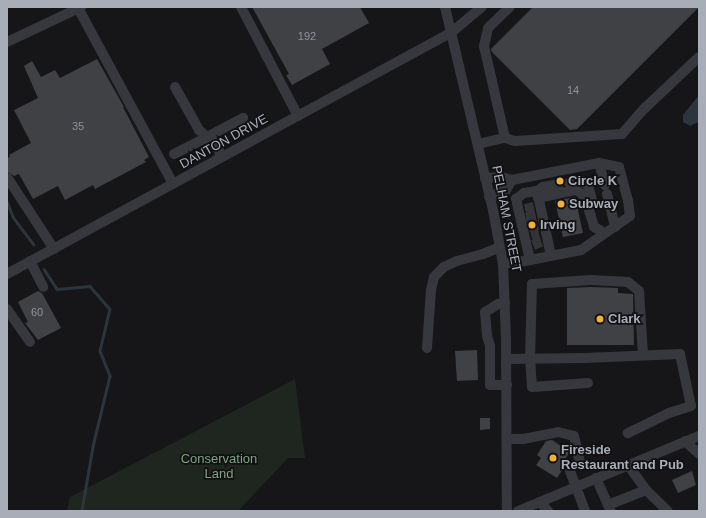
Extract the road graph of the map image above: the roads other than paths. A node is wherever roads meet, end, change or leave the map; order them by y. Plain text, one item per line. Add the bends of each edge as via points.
1 (241, 7) edge
2 (445, 7) edge
3 (482, 7) edge
4 (510, 7) edge
5 (79, 8) edge
6 (452, 32) junction
7 (7, 42) edge
8 (699, 57) edge
9 (175, 88) dead end
10 (298, 116) junction
11 (243, 118) dead end
12 (208, 138) junction
13 (505, 138) junction
14 (478, 144) junction
15 (174, 154) dead end
16 (220, 158) junction
17 (600, 163) junction
18 (7, 177) edge
19 (485, 178) junction
20 (516, 179) junction
21 (569, 183) tunnel mouth
22 (173, 184) junction
23 (553, 186) tunnel mouth
24 (524, 193) junction
25 (489, 197) junction
26 (534, 223) junction
27 (615, 227) junction
28 (601, 233) junction
29 (500, 247) junction
30 (54, 249) junction
31 (551, 256) junction
32 (530, 260) junction
33 (30, 262) junction
34 (503, 264) junction
35 (7, 274) edge
36 (43, 287) dead end
37 (505, 303) junction
38 (7, 309) edge
39 (30, 342) dead end
40 (427, 348) dead end
41 (643, 355) junction
42 (507, 359) junction
43 (530, 359) junction
44 (588, 383) dead end
45 (507, 385) junction
46 (628, 433) dead end
47 (699, 436) edge
48 (507, 439) junction
49 (685, 441) junction
50 (699, 454) edge
51 (580, 461) dead end
52 (628, 465) junction
53 (570, 471) dead end
54 (596, 478) junction
55 (576, 487) junction
56 (646, 490) junction
57 (540, 502) junction
58 (609, 508) edge
59 (507, 511) edge
60 (518, 511) edge
61 (548, 511) edge
62 (585, 511) edge
63 (668, 511) edge

1 - 10 street
2 - 6 street, PELHAM STREET
3 - 6 street, DANTON DRIVE
4 - 13 street via 488,28 484,46
5 - 7 street
5 - 22 street
6 - 10 street, DANTON DRIVE
6 - 14 street, PELHAM STREET
8 - 13 street via 645,108 622,134 515,141
9 - 12 street via 199,130
10 - 16 street, DANTON DRIVE
11 - 12 street
12 - 15 street
12 - 16 street via 213,153
13 - 14 street
14 - 19 street, PELHAM STREET
16 - 22 street, DANTON DRIVE
17 - 20 street
17 - 27 street
17 - 27 street via 619,167 628,200 630,216
18 - 30 street
19 - 20 street
19 - 25 street, PELHAM STREET
20 - 24 street
20 - 25 street via 506,190
21 - 28 street via 582,181 588,185
22 - 30 street, DANTON DRIVE
23 - 26 street via 543,187
24 - 26 street
24 - 26 street via 516,200
25 - 29 street, PELHAM STREET
26 - 28 street via 577,190 585,197 594,227
26 - 31 street
26 - 32 street
27 - 28 street
28 - 31 street via 581,250
29 - 34 street, PELHAM STREET
29 - 40 street via 457,260 444,267 434,277
30 - 33 street, DANTON DRIVE
31 - 32 street
32 - 34 street
33 - 35 street, DANTON DRIVE
33 - 36 street
34 - 37 street, PELHAM STREET
37 - 42 street, PELHAM STREET
37 - 45 street via 485,312 486,336 490,346 490,385
38 - 39 street
41 - 43 street
41 - 43 street via 639,291 628,282 591,280 532,284
41 - 46 street via 680,354 691,406 669,413
42 - 43 street
42 - 45 street, PELHAM STREET
43 - 44 street via 532,387
45 - 48 street, PELHAM STREET
47 - 49 street
48 - 51 street via 523,439 558,432 574,436
48 - 59 street, PELHAM STREET
49 - 50 street
49 - 52 street
52 - 54 street
52 - 56 street
53 - 55 street
54 - 55 street
54 - 58 street
55 - 57 street
55 - 62 street
56 - 58 street
56 - 63 street
57 - 60 street
57 - 61 street

